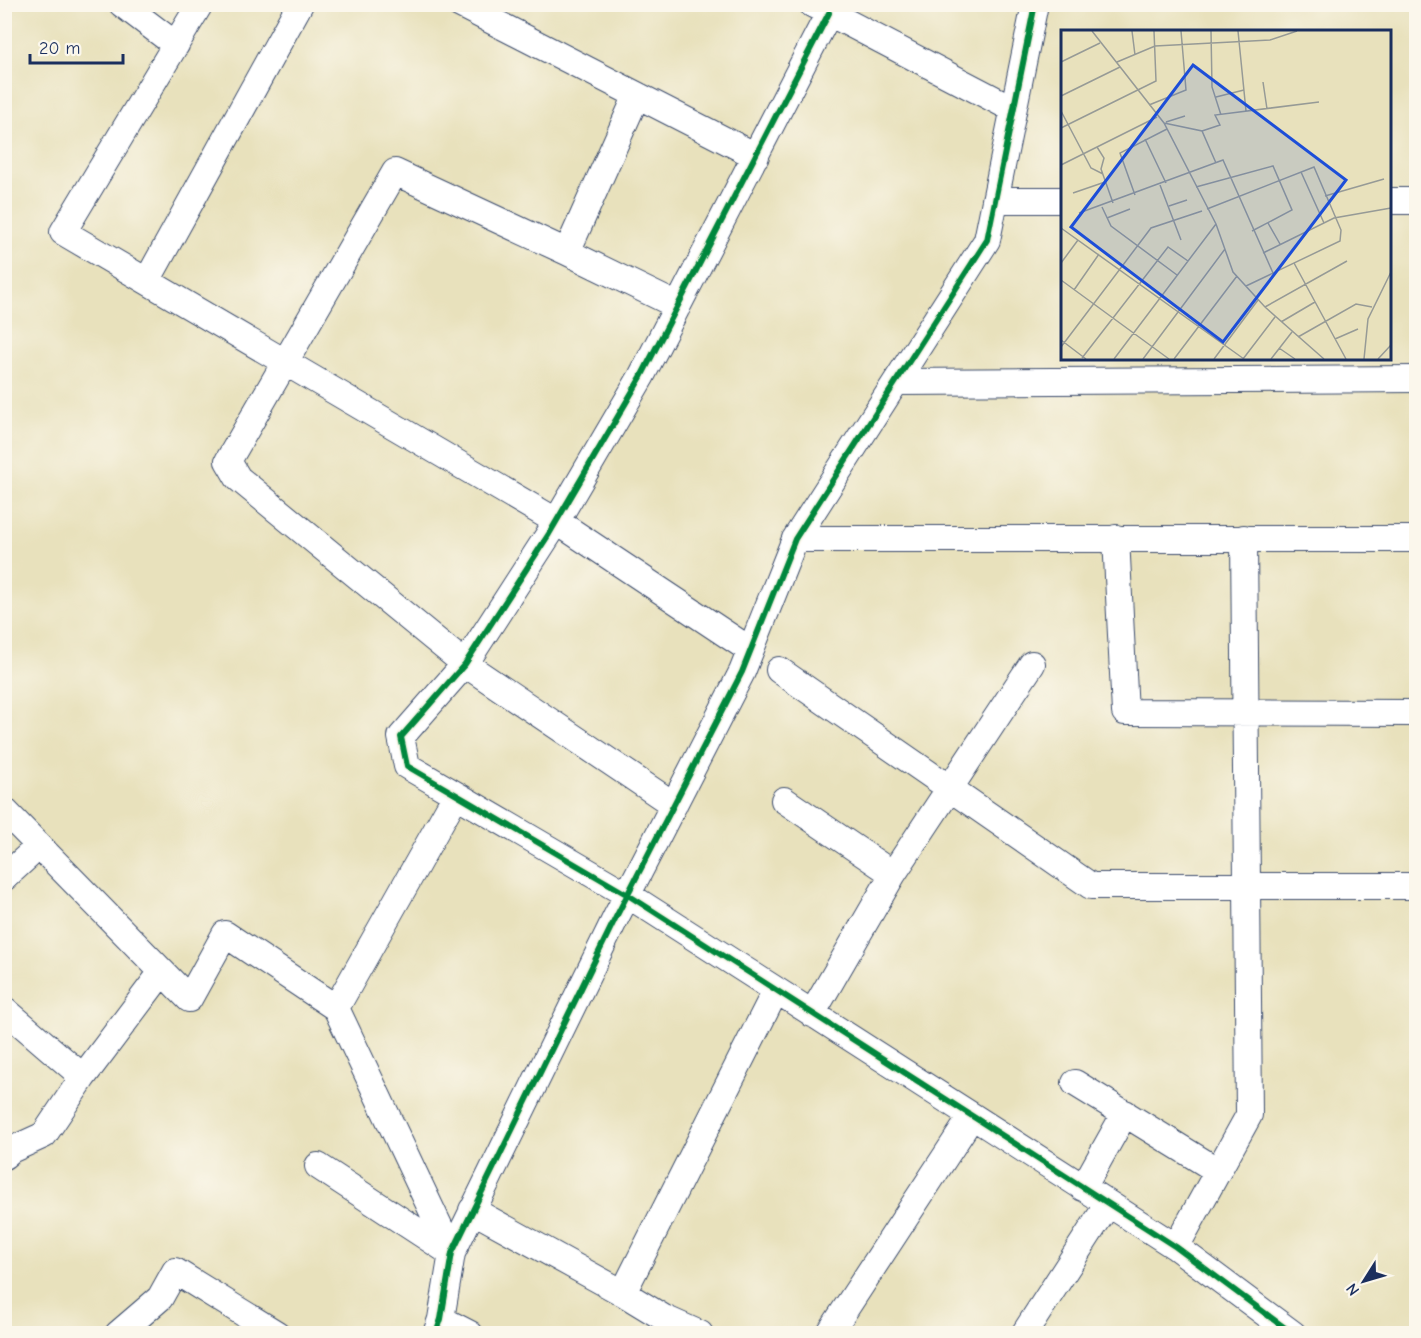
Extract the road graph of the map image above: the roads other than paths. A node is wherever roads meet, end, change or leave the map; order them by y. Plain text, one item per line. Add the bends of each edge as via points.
1 (122, 4) edge
2 (200, 4) edge
3 (300, 4) edge
4 (459, 4) edge
5 (1035, 4) edge
6 (821, 9) edge
7 (176, 45) junction
8 (636, 95) junction
9 (1013, 109) junction
10 (756, 156) junction
11 (995, 200) junction
12 (1061, 200) edge
13 (1391, 201) edge
14 (1416, 201) edge
15 (567, 252) junction
16 (147, 281) junction
17 (678, 306) junction
18 (286, 362) junction
19 (1416, 379) edge
20 (897, 382) junction
21 (556, 521) junction
22 (1116, 538) junction
23 (1244, 538) junction
24 (795, 539) junction
25 (1416, 539) edge
26 (750, 650) junction
27 (465, 664) junction
28 (1032, 664) dead end
29 (779, 670) dead end
30 (1246, 712) junction
31 (1416, 713) edge
32 (949, 788) junction
33 (456, 795) junction
34 (784, 800) dead end
35 (674, 805) junction
36 (4, 810) edge
37 (39, 846) junction
38 (893, 874) junction
39 (4, 878) edge
40 (1416, 886) edge
41 (1247, 887) junction
42 (628, 895) junction
43 (162, 972) junction
44 (776, 990) junction
45 (336, 1008) junction
46 (4, 1009) edge
47 (812, 1014) junction
48 (83, 1077) junction
49 (1075, 1083) dead end
50 (1125, 1113) junction
51 (972, 1116) junction
52 (4, 1156) edge
53 (318, 1166) dead end
54 (1218, 1171) junction
55 (1083, 1188) junction
56 (1108, 1204) junction
57 (472, 1210) junction
58 (1176, 1247) junction
59 (452, 1253) junction
60 (622, 1293) junction
61 (438, 1326) edge
62 (1024, 1333) edge
63 (118, 1334) edge
64 (277, 1334) edge
65 (470, 1334) edge
66 (700, 1334) edge
67 (829, 1334) edge
68 (1293, 1334) edge

1 - 7 street
2 - 7 street
3 - 16 street
4 - 8 street
5 - 9 street
6 - 9 street
6 - 10 street
7 - 16 street via 63,232
8 - 10 street
8 - 15 street
9 - 11 street
10 - 17 street
11 - 12 street
11 - 20 street via 987,240
13 - 14 street
15 - 17 street
15 - 18 street via 395,172
16 - 18 street
17 - 21 street
18 - 21 street
18 - 27 street via 228,461 238,478
19 - 20 street
20 - 24 street
21 - 26 street
21 - 27 street
22 - 23 street
22 - 24 street
22 - 30 street via 1125,712
23 - 25 street
23 - 30 street
24 - 26 street
26 - 35 street
27 - 33 street via 401,737 407,766
27 - 35 street
28 - 32 street
29 - 32 street
30 - 31 street
30 - 41 street
32 - 38 street
32 - 41 street via 1091,886
33 - 42 street
33 - 45 street
34 - 38 street
35 - 42 street
36 - 37 street
37 - 39 street
37 - 43 street
38 - 47 street
40 - 41 street
41 - 54 street via 1249,1115
42 - 44 street
42 - 57 street
43 - 45 street via 189,999 225,934
43 - 48 street
44 - 47 street
44 - 60 street
45 - 59 street
46 - 48 street
47 - 51 street
48 - 52 street via 44,1135
49 - 50 street
50 - 54 street
50 - 55 street
51 - 55 street
51 - 67 street
53 - 59 street
54 - 58 street
55 - 56 street
56 - 58 street
56 - 62 street
57 - 59 street
57 - 60 street
58 - 68 street
59 - 61 street
60 - 66 street
61 - 65 street
63 - 64 street via 160,1298 175,1271

